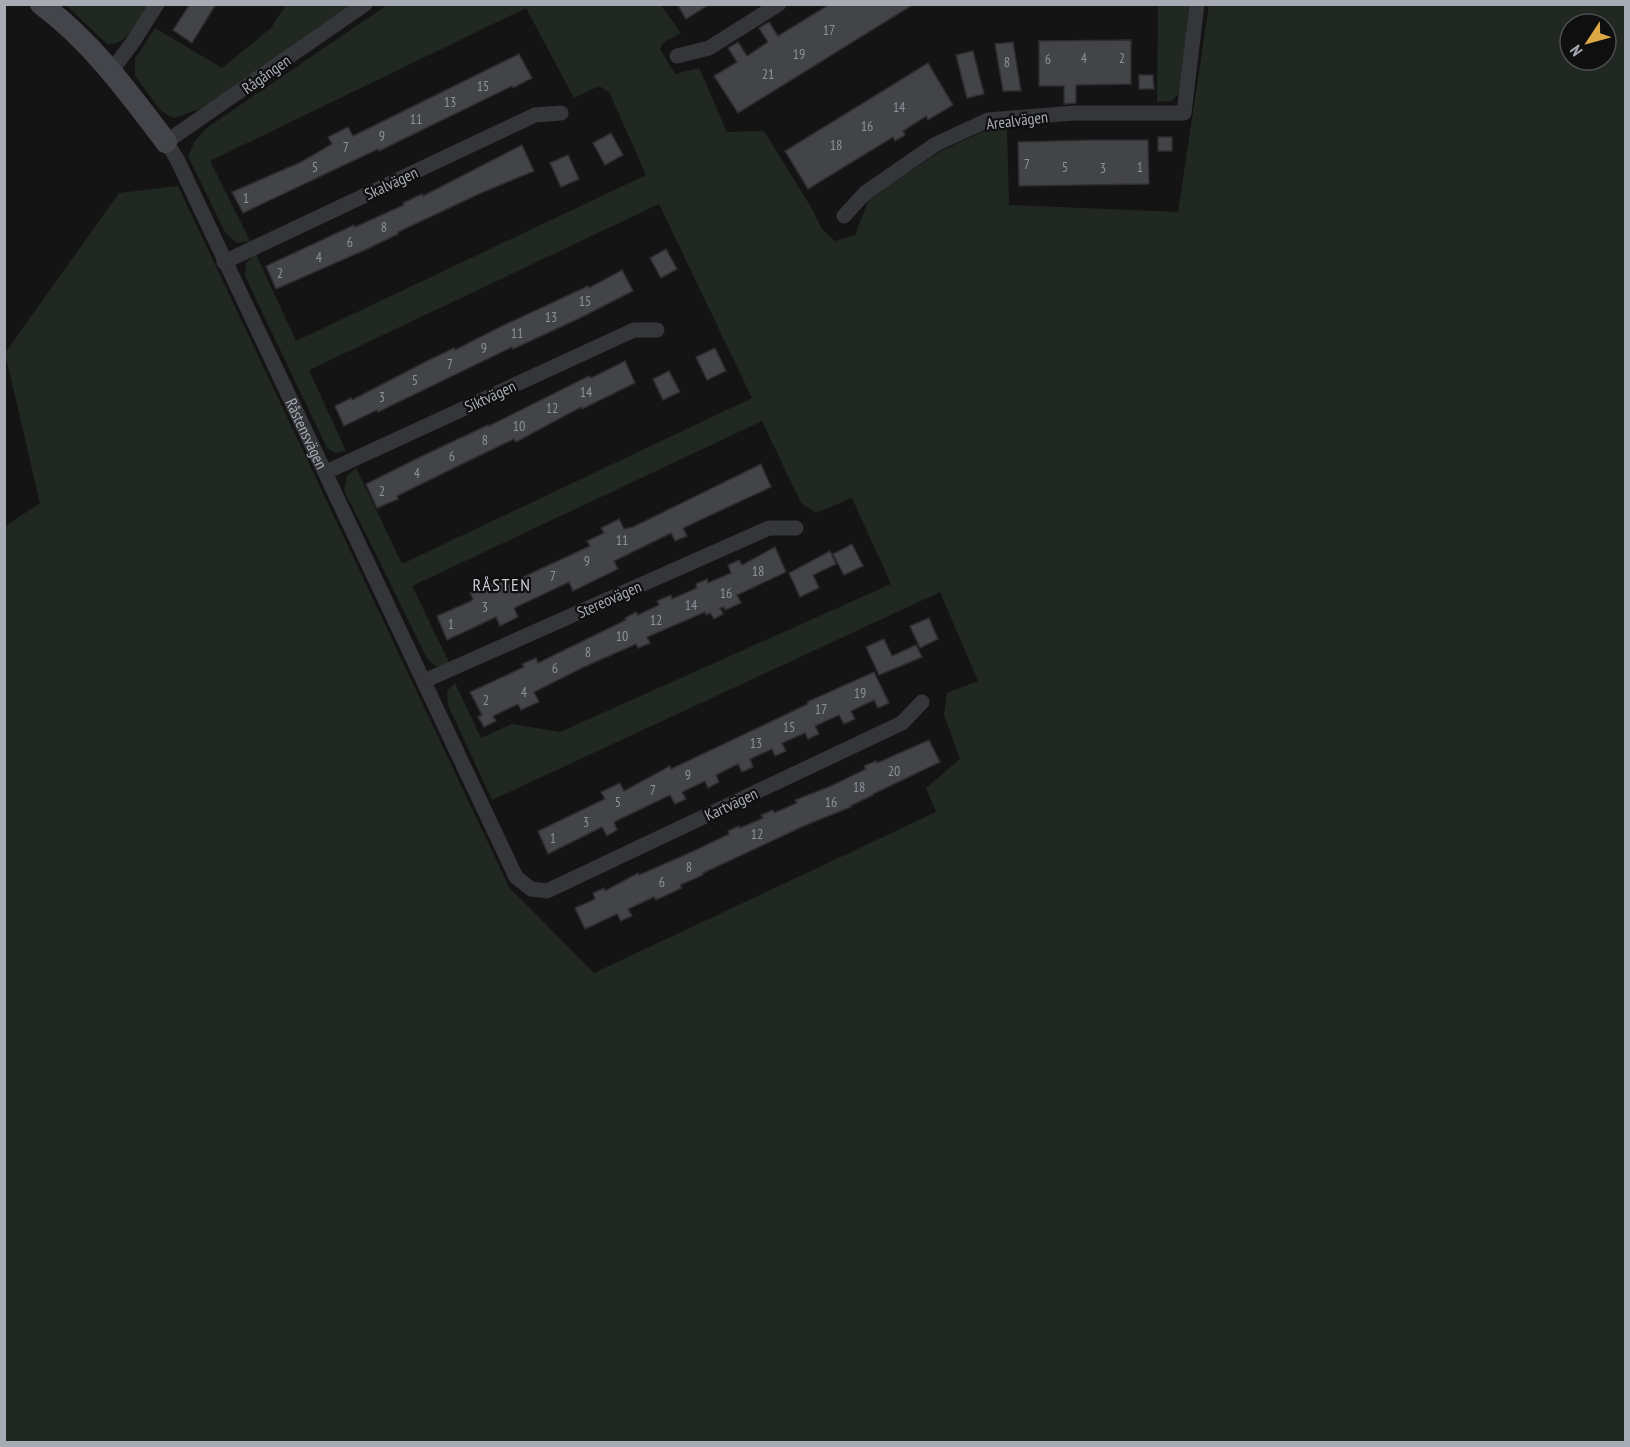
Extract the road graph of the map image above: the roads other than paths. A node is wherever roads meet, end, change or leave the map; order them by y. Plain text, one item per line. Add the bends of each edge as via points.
1 (41, 4) edge
2 (157, 4) edge
3 (365, 4) edge
4 (779, 4) edge
5 (1197, 4) edge
6 (677, 56) dead end
7 (112, 70) junction
8 (561, 113) dead end
9 (166, 142) junction
10 (844, 216) dead end
11 (225, 262) junction
12 (657, 330) dead end
13 (326, 472) junction
14 (796, 528) dead end
15 (424, 681) junction
16 (922, 702) dead end
17 (531, 889) joint

1 - 7 street, Råstensvägen
2 - 7 street
3 - 9 street, Rågången
4 - 6 street via 709,48
5 - 10 street, Arealvägen via 1184,113 988,120 936,144 865,193
7 - 9 street, Råstensvägen
8 - 11 street, Skalvägen via 535,115
9 - 11 street, Råstensvägen
11 - 13 street, Råstensvägen
12 - 13 street, Siktvägen via 634,330
13 - 15 street, Råstensvägen
14 - 15 street, Stereovägen via 768,528
15 - 17 street, Råstensvägen via 516,877
16 - 17 street, Kartvägen via 902,723 547,891

